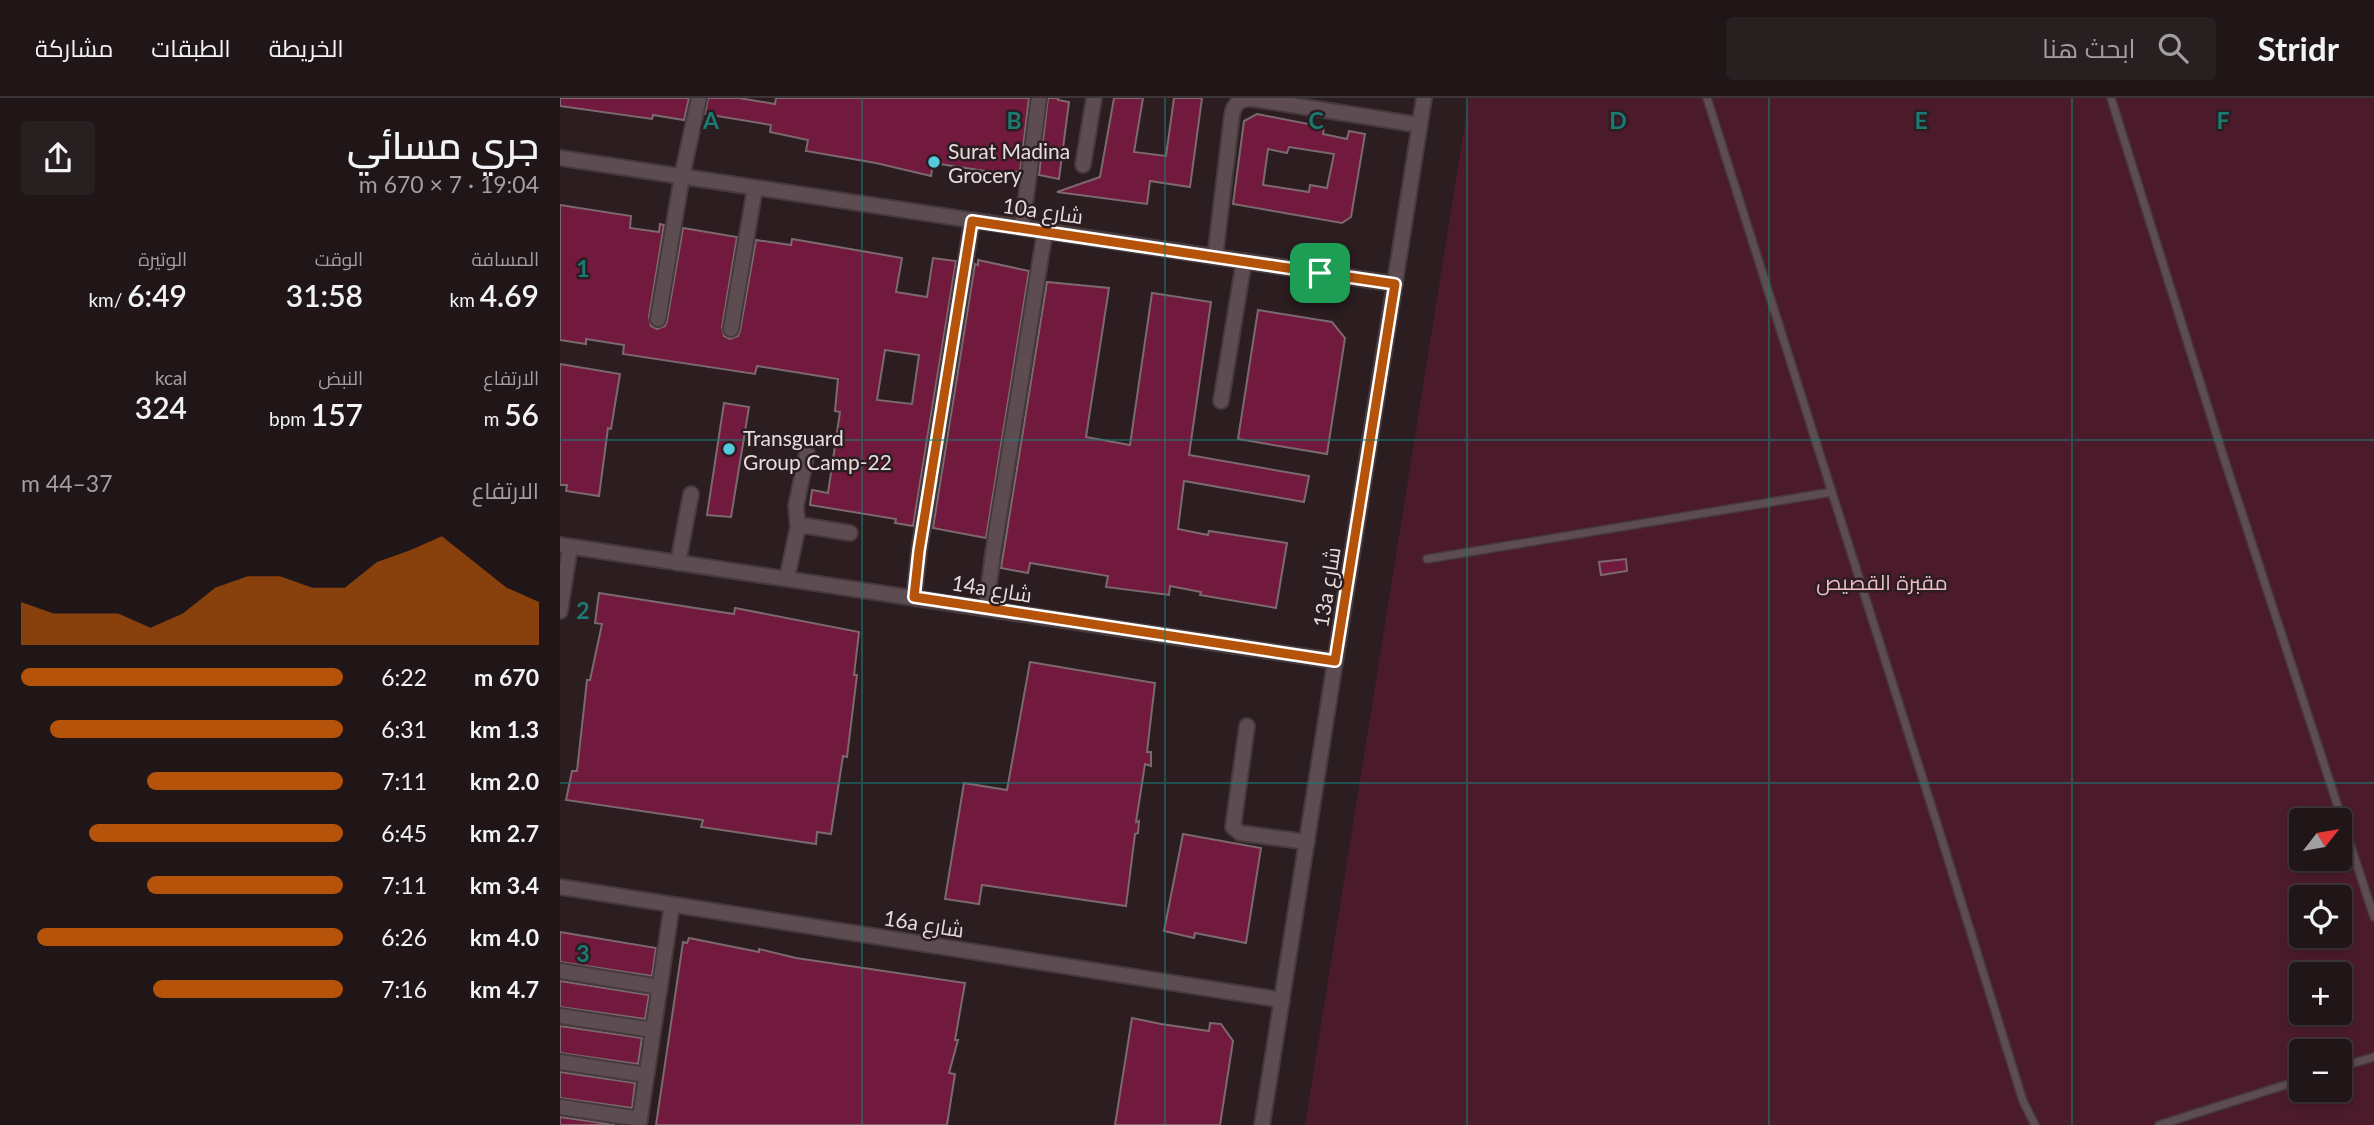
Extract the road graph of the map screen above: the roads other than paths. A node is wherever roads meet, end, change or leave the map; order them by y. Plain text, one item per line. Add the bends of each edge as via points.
1 (699, 98) edge
2 (1039, 98) edge
3 (1094, 98) edge
4 (1424, 98) edge
5 (1707, 98) edge
6 (2111, 98) edge
7 (1420, 125) junction
8 (560, 158) edge
9 (1083, 165) dead end
10 (682, 176) junction
11 (755, 188) junction
12 (972, 221) junction
13 (1022, 227) junction
14 (1045, 231) junction
15 (1215, 257) junction
16 (1244, 261) junction
17 (1395, 284) junction
18 (658, 319) dead end
19 (731, 329) dead end
20 (1221, 401) dead end
21 (807, 453) dead end
22 (1832, 492) junction
23 (691, 494) dead end
24 (798, 529) junction
25 (850, 533) dead end
26 (565, 546) edge
27 (1427, 559) dead end
28 (678, 563) junction
29 (787, 578) junction
30 (914, 597) junction
31 (986, 608) junction
32 (560, 611) edge
33 (1335, 661) junction
34 (1247, 726) dead end
35 (1307, 842) junction
36 (560, 887) edge
37 (672, 905) junction
38 (2374, 917) edge
39 (560, 971) edge
40 (660, 987) junction
41 (1282, 1000) junction
42 (560, 1016) edge
43 (653, 1030) junction
44 (2374, 1056) edge
45 (560, 1062) edge
46 (2352, 1064) edge
47 (646, 1075) junction
48 (2289, 1084) edge
49 (560, 1107) edge
50 (640, 1122) edge
51 (1262, 1125) edge
52 (2035, 1125) edge
53 (2159, 1125) edge

1 - 10 street
2 - 13 street
3 - 9 street
4 - 7 street, 13a شارع
5 - 22 lane
6 - 38 lane
7 - 15 street via 1241,100 1232,115
7 - 17 street, 13a شارع
8 - 10 street, 10a شارع
10 - 11 street, 10a شارع
10 - 18 street
11 - 12 street, 10a شارع
11 - 19 street
12 - 13 street, 10a شارع
12 - 30 street
13 - 14 street, 10a شارع
14 - 15 street, 10a شارع
14 - 31 street
15 - 16 street, 10a شارع
16 - 17 street, 10a شارع
16 - 20 street
17 - 33 street, 13a شارع
21 - 24 street via 796,506
22 - 27 lane
22 - 52 lane via 2023,1101
23 - 28 street
24 - 25 street via 807,526
24 - 29 street
26 - 28 street, 14a شارع
26 - 32 street
28 - 29 street, 14a شارع
29 - 30 street, 14a شارع
30 - 31 street, 14a شارع
31 - 33 street, 14a شارع
33 - 35 street, 13a شارع
34 - 35 street via 1233,827 1240,833
35 - 41 street, 13a شارع
36 - 37 street, 16a شارع
37 - 40 street
37 - 41 street, 16a شارع
39 - 40 street
40 - 43 street
41 - 51 street, 13a شارع
42 - 43 street
43 - 47 street
44 - 46 lane
45 - 47 street
47 - 50 street
48 - 53 lane
49 - 50 street

